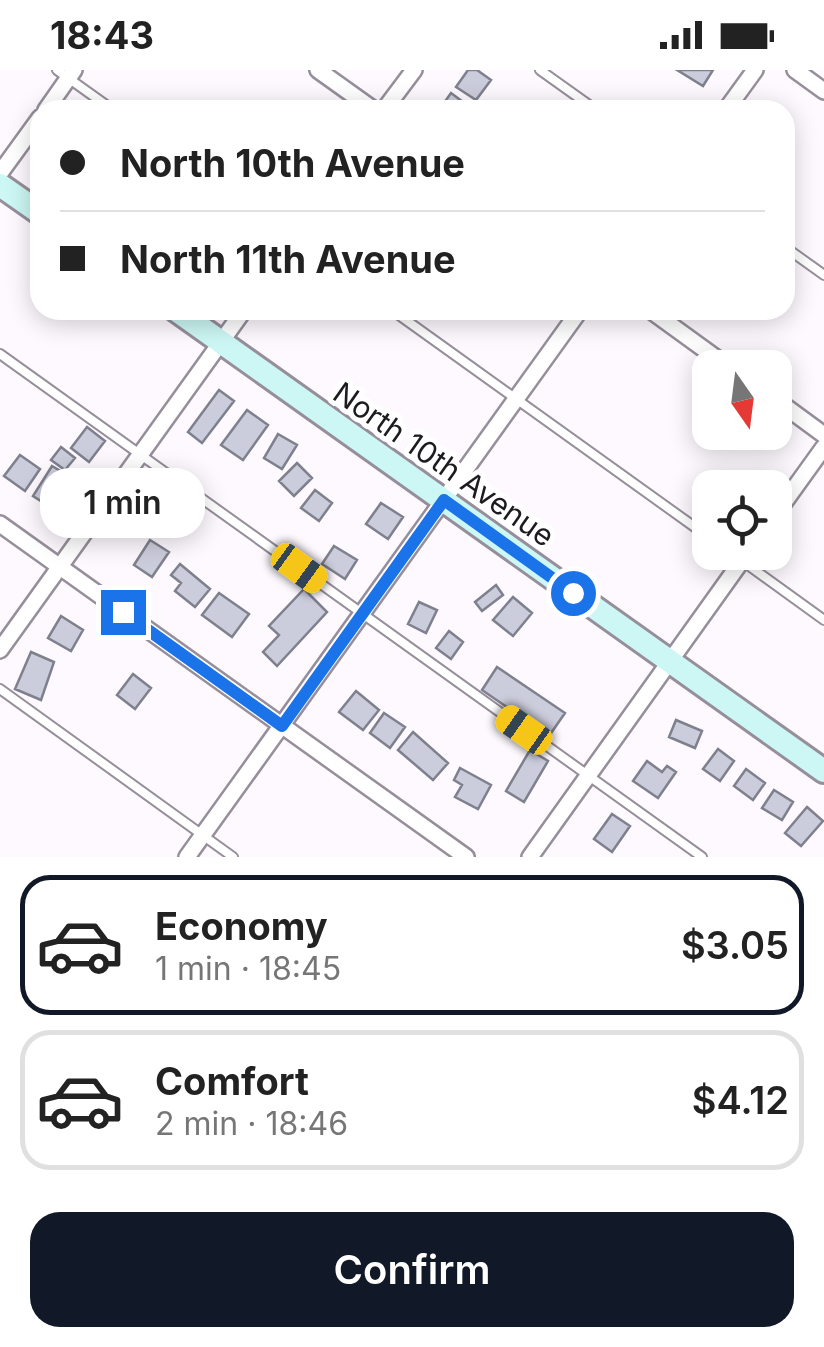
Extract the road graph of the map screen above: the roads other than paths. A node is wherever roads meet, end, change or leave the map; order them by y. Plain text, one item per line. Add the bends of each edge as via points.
1 (318, 70) edge
2 (414, 70) edge
3 (540, 70) edge
4 (755, 70) edge
5 (795, 70) edge
6 (67, 73) edge
7 (824, 91) edge
8 (52, 100) edge
9 (101, 100) edge
10 (360, 100) edge
11 (392, 100) edge
12 (582, 100) edge
13 (733, 100) edge
14 (30, 132) edge
15 (0, 173) edge
16 (0, 184) edge
17 (30, 206) edge
18 (795, 254) edge
19 (824, 275) edge
20 (190, 320) edge
21 (237, 320) edge
22 (406, 320) edge
23 (573, 320) edge
24 (664, 320) edge
25 (221, 342) junction
26 (705, 350) edge
27 (0, 354) edge
28 (517, 400) junction
29 (792, 412) edge
30 (824, 435) edge
31 (824, 447) edge
32 (140, 454) junction
33 (792, 491) edge
34 (444, 500) junction
35 (0, 524) edge
36 (692, 525) edge
37 (60, 567) junction
38 (730, 570) edge
39 (759, 570) edge
40 (362, 614) junction
41 (824, 620) edge
42 (0, 650) edge
43 (670, 662) junction
44 (0, 689) edge
45 (282, 726) junction
46 (824, 771) edge
47 (588, 776) junction
48 (203, 835) junction
49 (187, 857) edge
50 (233, 857) edge
51 (466, 857) edge
52 (530, 857) edge
53 (702, 857) edge

1 - 10 street
2 - 11 street
3 - 12 lane
4 - 13 street
5 - 7 street
6 - 8 street
6 - 9 lane
14 - 15 street
16 - 17 street
18 - 19 lane
20 - 25 street, North 10th Avenue
21 - 25 street
22 - 28 lane
23 - 28 street
24 - 26 street
25 - 32 street
25 - 34 street, North 10th Avenue
27 - 32 lane
28 - 34 street
28 - 36 lane
29 - 30 street
31 - 33 street
32 - 37 street
32 - 40 lane
34 - 40 street
34 - 43 street, North 10th Avenue
35 - 37 street
37 - 42 street
37 - 45 street
38 - 43 street
39 - 41 lane
40 - 45 street
40 - 47 lane
43 - 46 street, North 10th Avenue
43 - 47 street
44 - 48 lane
45 - 48 street
45 - 51 street
47 - 52 street
47 - 53 lane
48 - 49 street
48 - 50 lane

